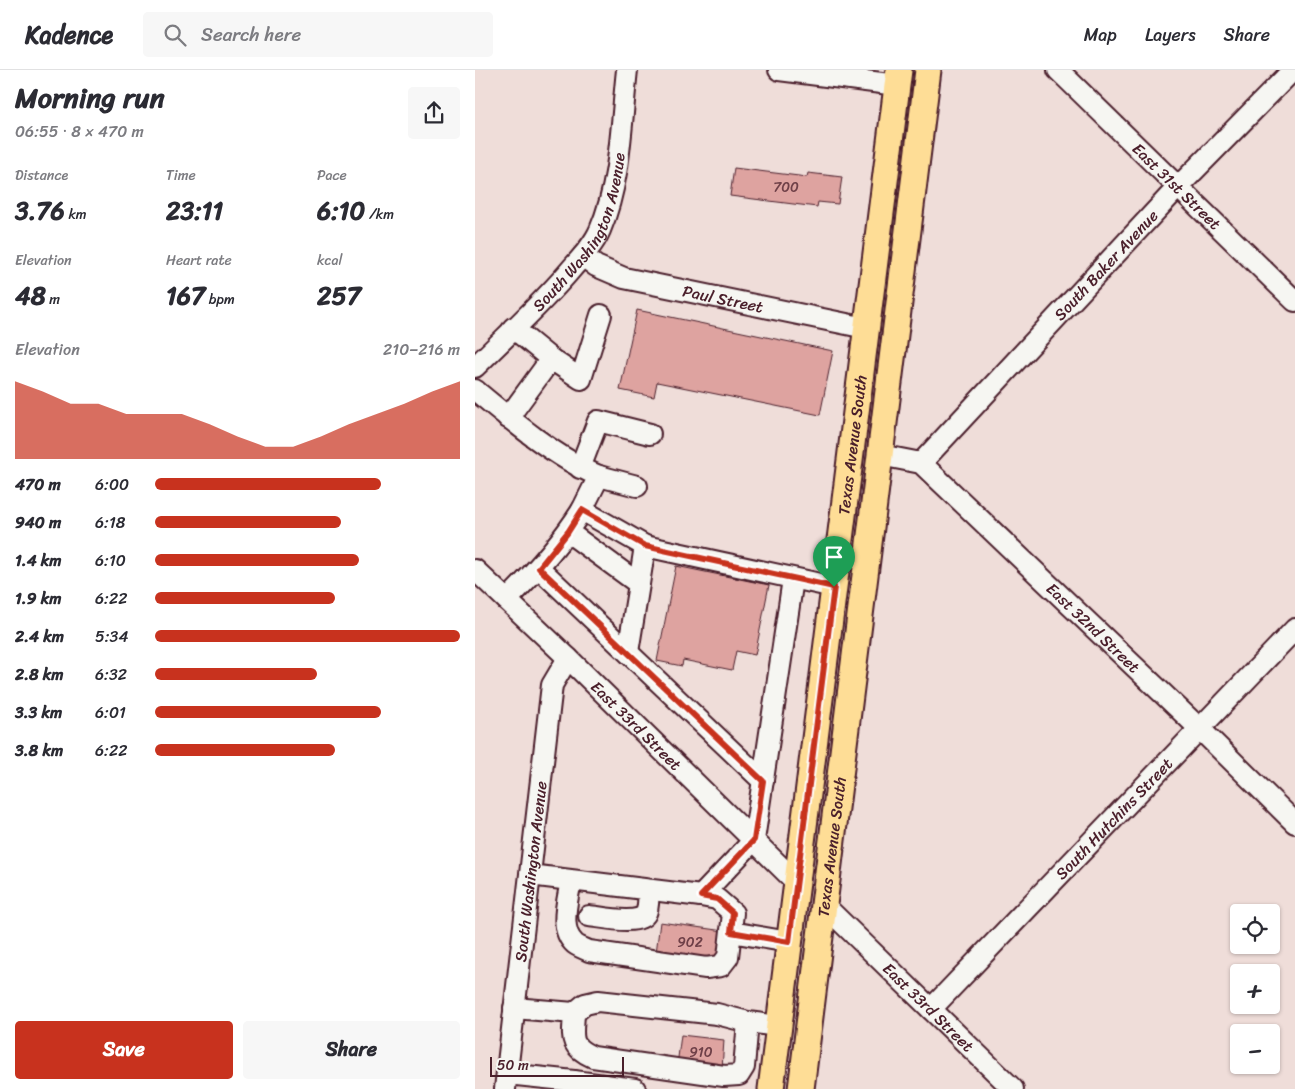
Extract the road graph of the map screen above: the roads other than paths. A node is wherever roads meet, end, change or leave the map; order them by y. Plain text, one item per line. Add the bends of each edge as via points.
1 (627, 70) edge
2 (779, 70) edge
3 (928, 70) edge
4 (1059, 70) edge
5 (1293, 70) edge
6 (898, 77) edge
7 (1179, 187) junction
8 (881, 204) junction
9 (583, 256) junction
10 (1295, 301) edge
11 (601, 315) dead end
12 (513, 328) junction
13 (866, 328) junction
14 (551, 359) junction
15 (475, 367) edge
16 (475, 390) edge
17 (509, 418) junction
18 (650, 434) dead end
19 (880, 455) junction
20 (921, 462) junction
21 (580, 468) junction
22 (599, 476) junction
23 (637, 486) dead end
24 (582, 510) junction
25 (568, 532) junction
26 (645, 546) junction
27 (539, 568) junction
28 (475, 570) edge
29 (793, 579) junction
30 (639, 584) junction
31 (834, 587) junction
32 (507, 600) junction
33 (1295, 630) edge
34 (628, 652) junction
35 (568, 658) junction
36 (1200, 729) junction
37 (763, 781) junction
38 (1295, 823) edge
39 (754, 840) junction
40 (530, 875) junction
41 (571, 880) junction
42 (796, 882) junction
43 (649, 890) junction
44 (701, 896) junction
45 (824, 905) junction
46 (589, 916) dead end
47 (731, 932) junction
48 (789, 942) junction
49 (514, 1008) junction
50 (931, 1008) junction
51 (574, 1013) junction
52 (748, 1022) junction
53 (778, 1026) junction
54 (506, 1081) edge
55 (573, 1085) edge
56 (801, 1085) edge
57 (635, 1089) edge
58 (771, 1089) edge
59 (1013, 1089) edge

1 - 9 street, South Washington Avenue via 613,193 599,232
2 - 6 street
3 - 19 main road, Texas Avenue South
4 - 7 street, East 31st Street
5 - 7 street, South Baker Avenue
6 - 8 main road, Texas Avenue South
7 - 10 street, East 31st Street
7 - 20 street, South Baker Avenue
8 - 13 main road, Texas Avenue South
8 - 19 main road via 893,234 869,420
9 - 12 street, South Washington Avenue via 542,303
9 - 13 street, Paul Street via 624,278
11 - 14 street via 581,379
12 - 14 street
12 - 15 street, South Washington Avenue
13 - 31 main road, Texas Avenue South
14 - 17 street
16 - 17 street
17 - 21 street
18 - 21 street via 598,421
19 - 20 street
19 - 45 main road, Texas Avenue South
20 - 36 street, East 32nd Street
21 - 22 street
22 - 23 street
22 - 24 street
24 - 25 street
24 - 26 street
25 - 27 street
25 - 30 street
26 - 29 street
26 - 30 street
27 - 32 street
27 - 34 street
28 - 32 street, East 33rd Street
29 - 31 street
29 - 37 street
30 - 34 street
31 - 42 main road, Texas Avenue South
32 - 35 street, East 33rd Street
33 - 36 street, South Hutchins Street
34 - 37 street
35 - 39 street, East 33rd Street
35 - 40 street, South Washington Avenue via 552,685
36 - 38 street, East 32nd Street
36 - 50 street, South Hutchins Street
37 - 39 street
39 - 42 street, East 33rd Street
39 - 44 street
40 - 41 street
40 - 49 street, South Washington Avenue
41 - 43 street
41 - 47 street via 565,922 569,937 577,946 589,951 706,968 721,966 728,957
42 - 48 main road, Texas Avenue South
42 - 56 main road via 809,894 790,1062
43 - 44 street
43 - 46 street via 646,912 635,921
44 - 47 street via 717,899 733,913
45 - 50 street, East 33rd Street
45 - 56 main road, Texas Avenue South
47 - 48 street
48 - 53 main road, Texas Avenue South
49 - 51 street
49 - 54 street, South Washington Avenue
50 - 59 street, East 33rd Street
51 - 52 street via 585,1004 598,1000 717,1014
51 - 52 street via 573,1041 581,1052 593,1057 724,1076 739,1075 744,1067
52 - 53 street
53 - 58 main road, Texas Avenue South
54 - 55 street
55 - 57 street

